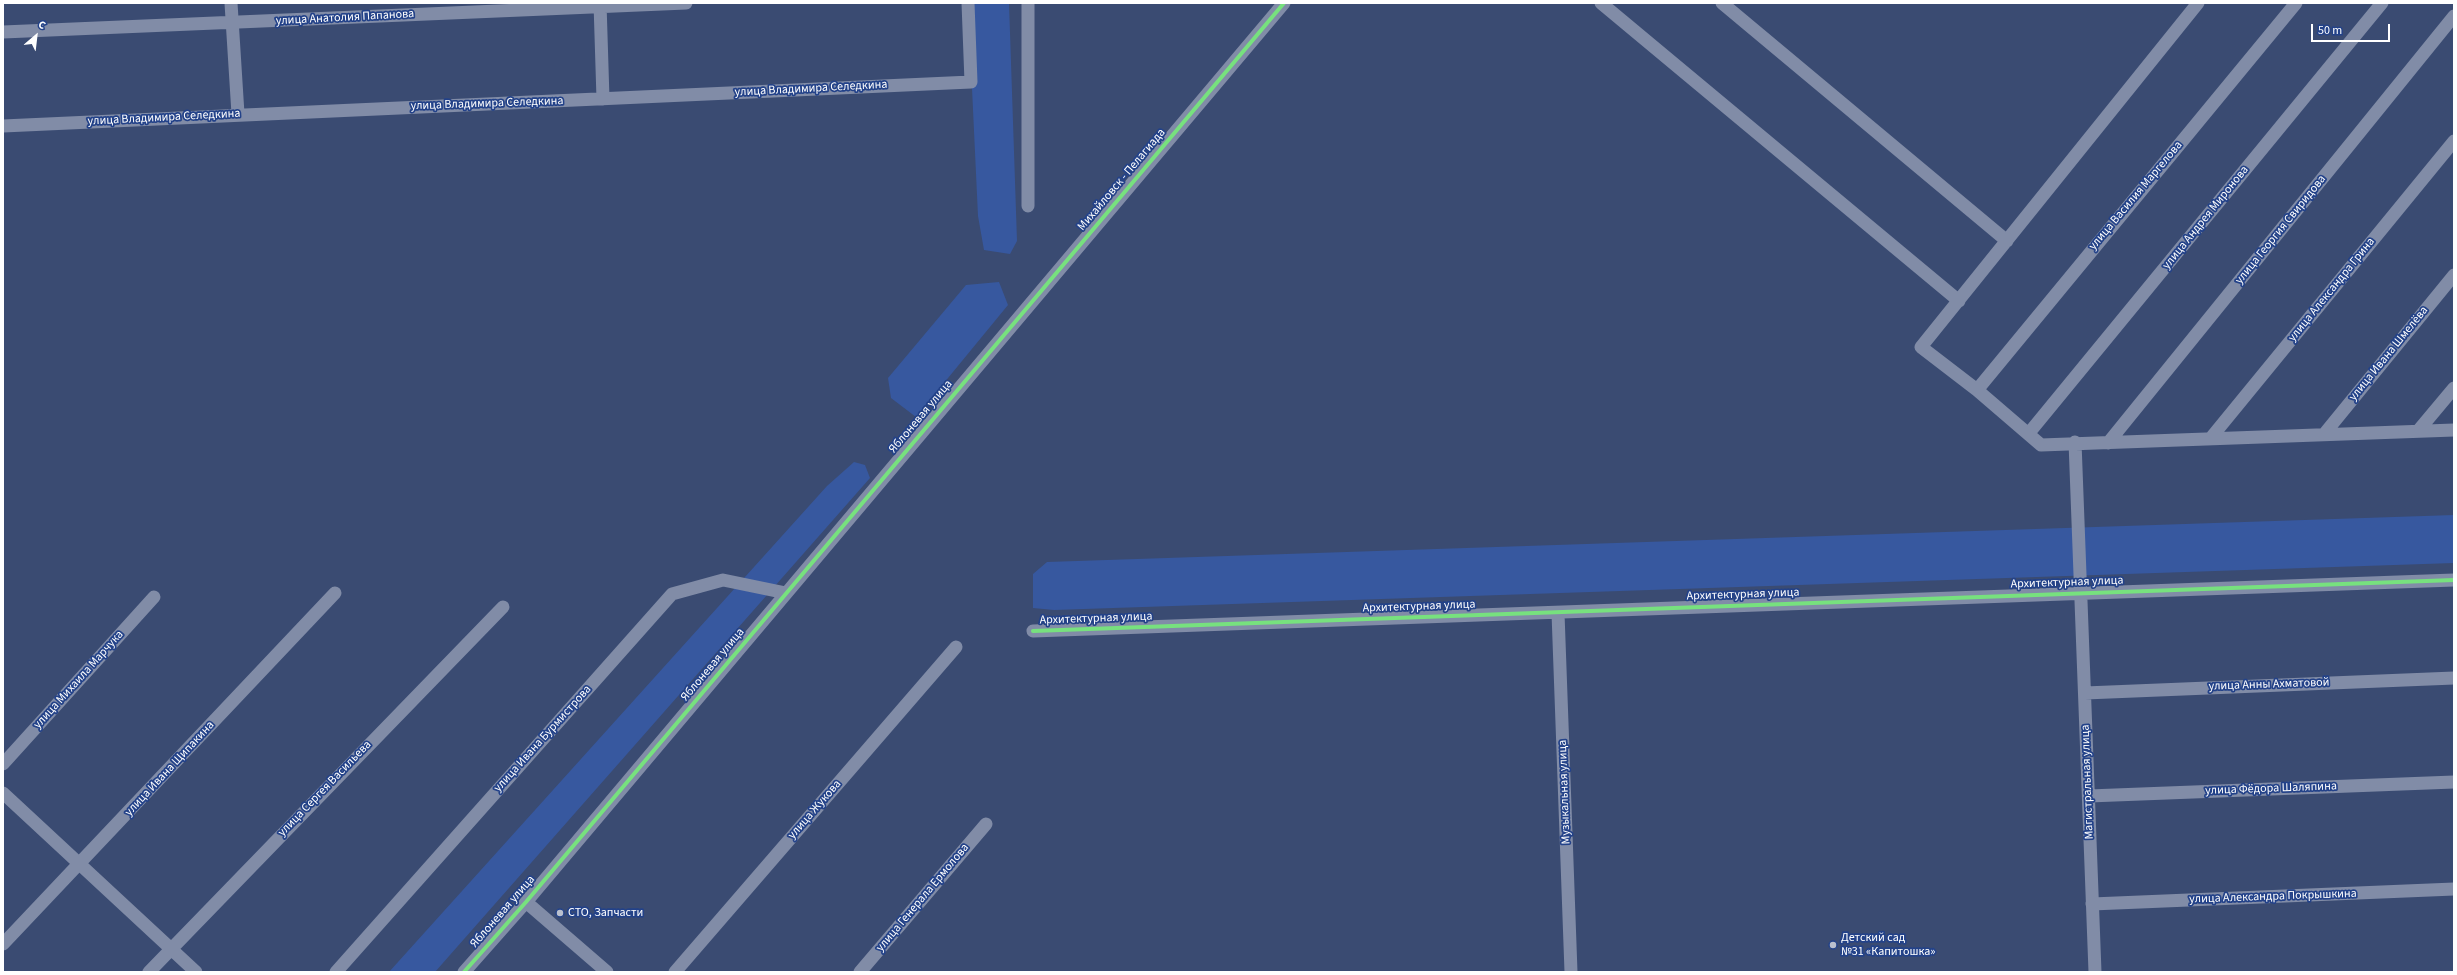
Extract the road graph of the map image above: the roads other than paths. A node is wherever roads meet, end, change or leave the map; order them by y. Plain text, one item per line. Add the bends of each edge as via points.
1 (231, 3) edge
2 (686, 3) edge
3 (968, 3) edge
4 (1028, 3) edge
5 (1284, 3) edge
6 (1601, 3) edge
7 (1722, 3) edge
8 (2198, 3) edge
9 (2296, 3) edge
10 (2382, 3) edge
11 (600, 5) edge
12 (2454, 16) edge
13 (232, 24) junction
14 (3, 32) edge
15 (603, 99) junction
16 (238, 114) junction
17 (3, 126) edge
18 (2454, 141) edge
19 (1028, 206) dead end
20 (2007, 240) junction
21 (2454, 275) edge
22 (1959, 301) junction
23 (975, 370) joint
24 (2454, 388) edge
25 (1977, 390) junction
26 (2454, 430) edge
27 (2418, 431) junction
28 (2325, 433) junction
29 (2029, 434) junction
30 (2210, 439) junction
31 (2074, 442) junction
32 (2108, 443) junction
33 (2454, 580) edge
34 (2081, 592) junction
35 (336, 593) dead end
36 (786, 593) junction
37 (154, 597) dead end
38 (503, 607) dead end
39 (1558, 613) junction
40 (1033, 631) dead end
41 (956, 647) dead end
42 (2454, 678) edge
43 (2085, 693) junction
44 (3, 764) edge
45 (2454, 782) edge
46 (3, 793) edge
47 (2089, 796) junction
48 (986, 824) dead end
49 (80, 864) junction
50 (2454, 889) edge
51 (526, 902) junction
52 (2092, 904) junction
53 (3, 944) edge
54 (170, 949) junction
55 (149, 972) edge
56 (196, 972) edge
57 (336, 972) edge
58 (464, 972) edge
59 (607, 972) edge
60 (675, 972) edge
61 (860, 972) edge
62 (1571, 972) edge
63 (2095, 972) edge

1 - 13 street
2 - 11 street, улица Анатолия Папанова
3 - 15 street, улица Владимира Селедкина via 971,82
4 - 19 street
5 - 23 street, Михайловск - Пелагиада
6 - 22 street
7 - 20 street
8 - 20 street
9 - 25 street, улица Василия Маргелова
10 - 29 street, улица Андрея Миронова
11 - 13 street, улица Анатолия Папанова
11 - 15 street
12 - 32 street, улица Георгия Свиридова
13 - 14 street, улица Анатолия Папанова
13 - 16 street
15 - 16 street, улица Владимира Селедкина
16 - 17 street, улица Владимира Селедкина
18 - 30 street, улица Александра Грина
20 - 22 street
21 - 28 street, улица Ивана Шмелёва
22 - 25 street via 1921,347
23 - 36 street, Яблоневая улица
24 - 27 street
25 - 29 street
26 - 27 street
27 - 28 street
28 - 30 street
29 - 31 street via 2041,445
30 - 32 street
31 - 32 street
31 - 34 street, Магистральная улица
33 - 34 street, Архитектурная улица
34 - 39 street, Архитектурная улица
34 - 43 street, Магистральная улица
35 - 49 street, улица Ивана Щипакина
36 - 51 street, Яблоневая улица
36 - 57 street, улица Ивана Бурмистрова via 724,580 672,594
37 - 44 street, улица Михаила Марчука
38 - 54 street, улица Сергея Васильева
39 - 40 street, Архитектурная улица
39 - 62 street, Музыкальная улица
41 - 60 street, улица Жукова
42 - 43 street, улица Анны Ахматовой
43 - 47 street, Магистральная улица
45 - 47 street, улица Фёдора Шаляпина
46 - 49 street
47 - 52 street, Магистральная улица
48 - 61 street, улица Генерала Ермолова
49 - 53 street, улица Ивана Щипакина
49 - 54 street
50 - 52 street, улица Александра Покрышкина
51 - 58 street, Яблоневая улица
51 - 59 street
52 - 63 street, Магистральная улица
54 - 55 street, улица Сергея Васильева
54 - 56 street

